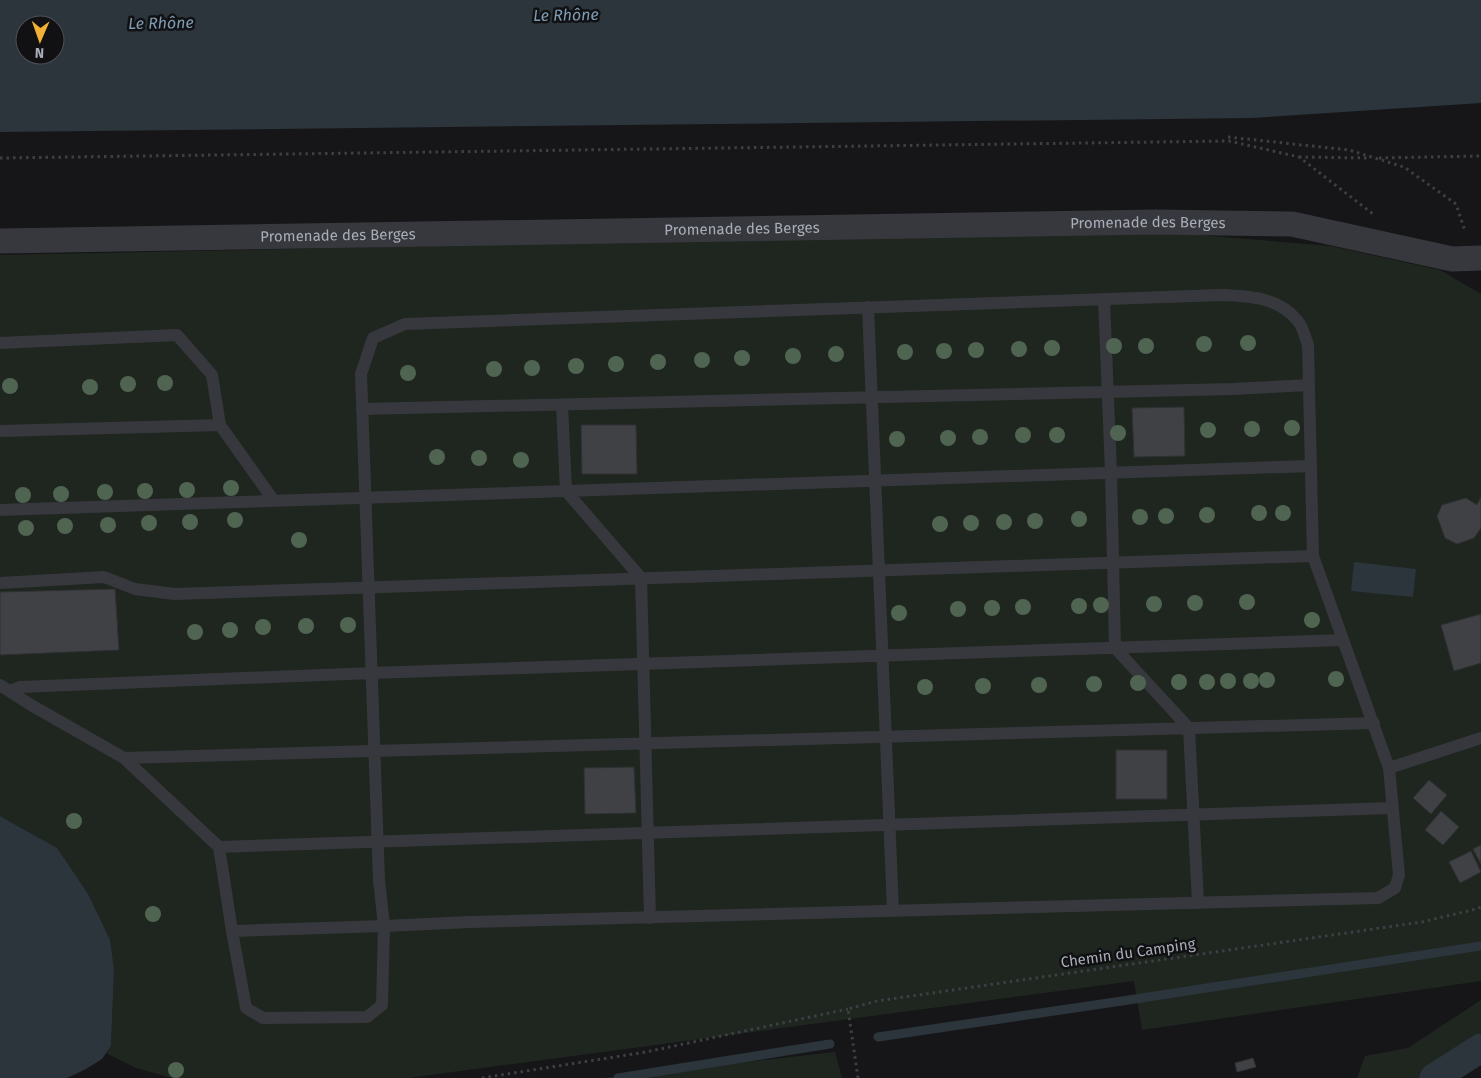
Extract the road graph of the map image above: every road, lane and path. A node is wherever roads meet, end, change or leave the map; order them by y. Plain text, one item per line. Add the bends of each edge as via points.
1 (1228, 136) dead end
2 (1481, 156) edge
3 (1299, 157) junction
4 (0, 158) edge
5 (1375, 158) junction
6 (0, 241) edge
7 (1389, 246) junction
8 (1477, 258) edge
9 (1104, 299) junction
10 (868, 307) junction
11 (0, 343) edge
12 (1309, 385) junction
13 (1107, 392) junction
14 (872, 397) junction
15 (562, 405) junction
16 (362, 410) junction
17 (220, 425) junction
18 (0, 431) edge
19 (1311, 466) junction
20 (1111, 473) junction
21 (875, 481) junction
22 (566, 491) junction
23 (365, 498) junction
24 (274, 501) junction
25 (0, 510) edge
26 (1312, 556) junction
27 (1114, 563) junction
28 (879, 571) junction
29 (641, 578) junction
30 (0, 583) edge
31 (369, 587) junction
32 (1343, 640) junction
33 (1115, 648) junction
34 (883, 656) junction
35 (643, 664) junction
36 (372, 673) junction
37 (5, 688) edge
38 (1374, 723) junction
39 (1189, 728) junction
40 (886, 736) junction
41 (1481, 738) edge
42 (646, 744) junction
43 (374, 751) junction
44 (124, 758) junction
45 (1389, 768) junction
46 (1392, 808) junction
47 (1194, 815) junction
48 (890, 825) junction
49 (648, 833) junction
50 (378, 842) junction
51 (219, 847) junction
52 (1198, 903) junction
53 (1481, 907) edge
54 (893, 911) junction
55 (650, 918) junction
56 (384, 926) junction
57 (232, 931) junction
58 (848, 1009) junction
59 (482, 1078) edge
60 (858, 1078) edge

1 - 5 path via 1349,150
2 - 5 path
3 - 4 path via 1229,141
3 - 5 path
3 - 7 path via 1372,213
5 - 8 path via 1404,167 1456,204
6 - 7 street, Promenade des Berges via 1157,222 1292,224
7 - 8 street, Promenade des Berges via 1452,259
9 - 10 lane
9 - 12 lane via 1252,296 1282,305 1299,321 1308,345
9 - 13 lane
10 - 14 lane
10 - 16 lane via 405,324 373,338 361,374
11 - 17 lane via 178,335 212,375
12 - 13 lane
12 - 19 lane
13 - 14 lane
13 - 20 lane
14 - 15 lane
14 - 21 lane
15 - 16 lane
15 - 22 lane
16 - 23 lane
17 - 18 lane
17 - 24 lane
19 - 20 lane
19 - 26 lane
20 - 21 lane
20 - 27 lane
21 - 22 lane
21 - 28 lane
22 - 23 lane
22 - 29 lane
23 - 24 lane
23 - 31 lane
24 - 25 lane
26 - 27 lane
26 - 32 lane
27 - 28 lane
27 - 33 lane
28 - 29 lane
28 - 34 lane
29 - 31 lane
29 - 35 lane
30 - 31 lane via 104,578 134,589 175,594
31 - 36 lane
32 - 33 lane
32 - 38 lane
33 - 34 lane
33 - 39 lane
34 - 35 lane
34 - 40 lane
35 - 36 lane
35 - 42 lane
36 - 37 lane
36 - 43 lane
37 - 44 lane
38 - 39 lane
38 - 45 lane
39 - 40 lane
39 - 47 lane
40 - 42 lane
40 - 48 lane
41 - 45 lane
42 - 43 lane
42 - 49 lane
43 - 44 lane
43 - 50 lane
44 - 51 lane
45 - 46 lane
46 - 47 lane
46 - 52 lane via 1399,875 1395,888 1378,898
47 - 48 lane
47 - 52 lane
48 - 49 lane
48 - 54 lane
49 - 50 lane
49 - 55 lane
50 - 51 lane
50 - 56 lane
51 - 57 lane
52 - 54 lane
53 - 58 path, Chemin du Camping via 1422,922 877,1001
54 - 55 lane
55 - 56 lane
56 - 57 lane
56 - 57 lane via 382,1004 367,1017 263,1018 246,1008
58 - 59 path, Chemin du Camping via 646,1052
58 - 60 path

